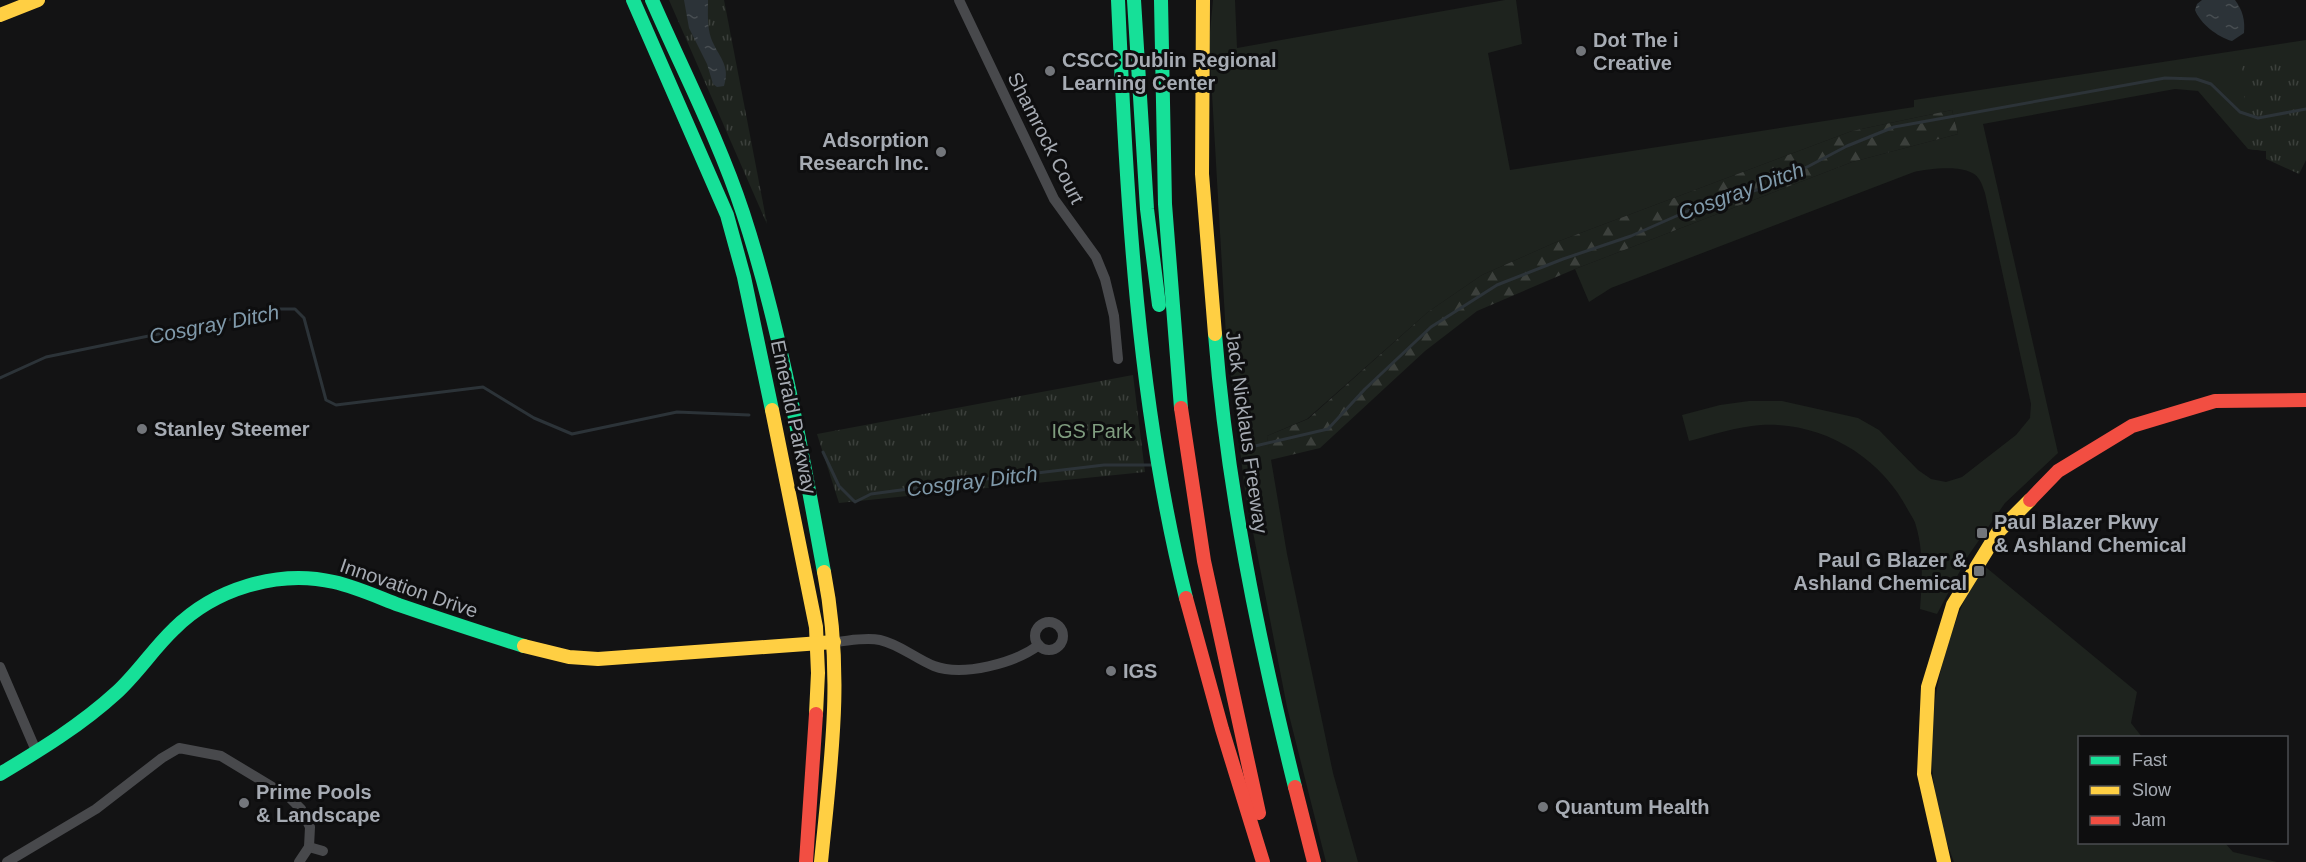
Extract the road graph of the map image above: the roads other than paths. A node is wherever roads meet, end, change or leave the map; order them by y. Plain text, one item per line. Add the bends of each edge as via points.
1 (38, 0) edge
2 (633, 0) edge
3 (652, 0) edge
4 (959, 0) edge
5 (1118, 0) edge
6 (1134, 0) edge
7 (1161, 0) edge
8 (1203, 0) edge
9 (0, 15) edge
10 (1118, 359) dead end
11 (2306, 400) edge
12 (1193, 486) junction
13 (834, 642) junction
14 (817, 644) junction
15 (1039, 645) dead end
16 (0, 668) edge
17 (37, 753) junction
18 (0, 774) edge
19 (309, 848) junction
20 (323, 851) dead end
21 (7, 862) edge
22 (299, 862) edge
23 (806, 862) edge
24 (821, 862) edge
25 (1263, 862) edge
26 (1273, 862) edge
27 (1314, 862) edge
28 (1944, 862) edge

1 - 9 main road
2 - 14 main road, Emerald Parkway via 727,215 771,401
3 - 13 main road, Emerald Parkway via 716,144 761,272 802,460
4 - 10 street, Shamrock Court via 1054,199 1096,257 1114,316
5 - 25 main road via 1131,232 1165,505 1206,669
6 - 12 main road via 1147,209 1171,382
7 - 12 main road via 1160,89 1170,285 1181,409
8 - 27 main road, Jack Nicklaus Freeway via 1202,174 1220,397 1244,557 1267,674
11 - 28 main road via 2249,399 2195,406 2122,431 2053,474 1999,528 1972,566 1948,614 1927,693 1925,778 1933,827
12 - 26 main road via 1211,600
13 - 14 main road, Innovation Drive
13 - 15 street via 881,640 950,670 974,669 1014,659
13 - 24 main road, Emerald Parkway via 835,722
14 - 17 main road, Innovation Drive via 633,658 569,657 474,631 334,582 274,579 247,585 195,611 117,692
14 - 23 main road, Emerald Parkway via 816,731
16 - 17 street
17 - 18 main road, Innovation Drive
19 - 20 street
19 - 21 street via 310,827 289,797 220,756 179,748 96,809
19 - 22 street

